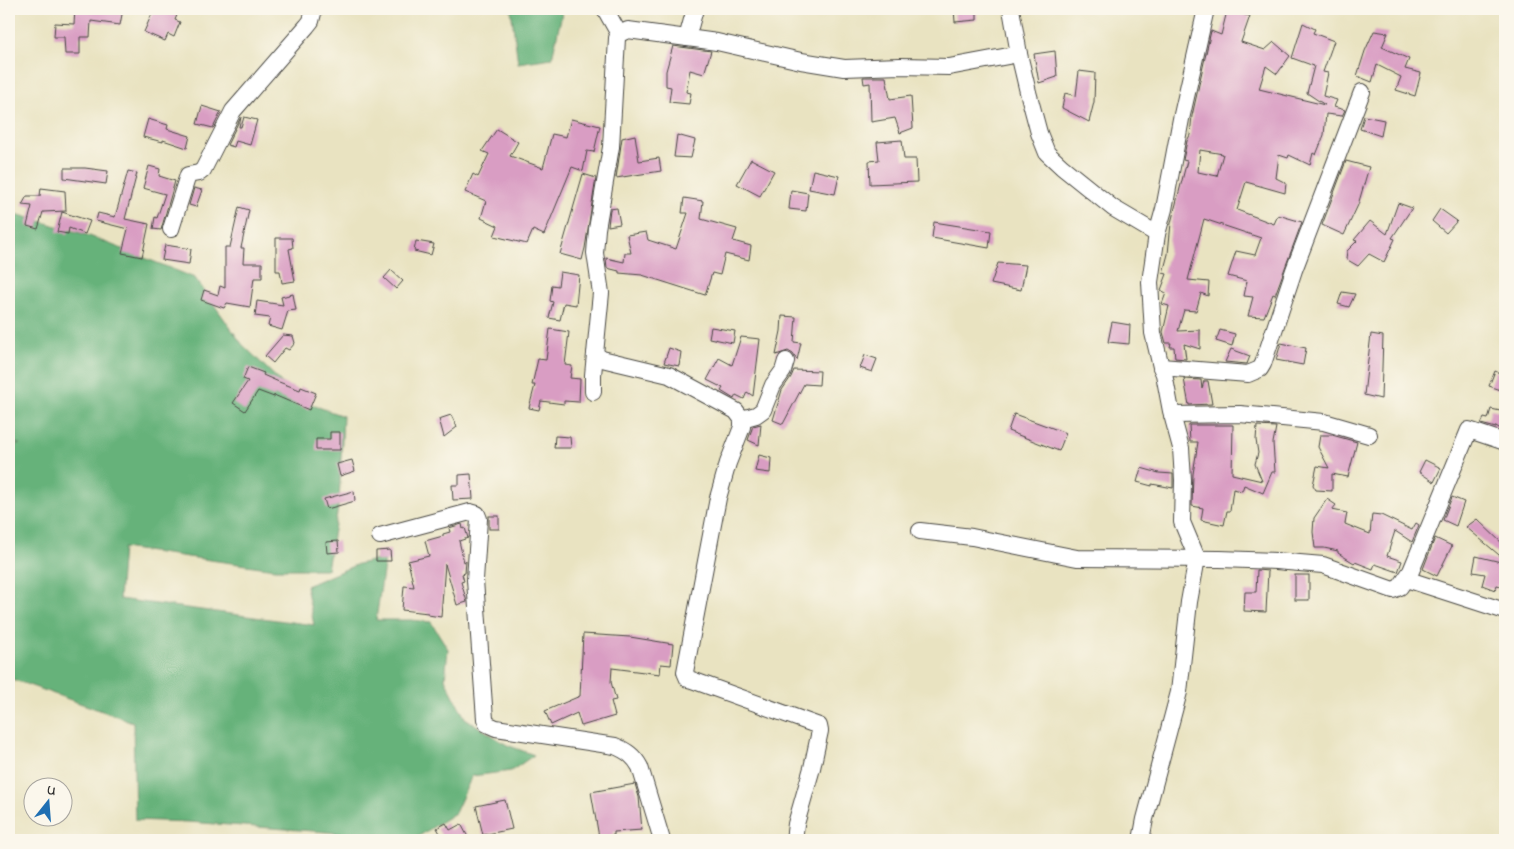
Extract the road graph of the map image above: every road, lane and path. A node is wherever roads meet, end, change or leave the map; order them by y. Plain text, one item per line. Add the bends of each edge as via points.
1 (314, 9) edge
2 (605, 9) edge
3 (695, 9) edge
4 (1012, 9) edge
5 (1206, 9) edge
6 (619, 34) junction
7 (687, 38) junction
8 (1019, 54) junction
9 (1362, 92) dead end
10 (171, 229) dead end
11 (1157, 234) junction
12 (595, 354) junction
13 (786, 361) dead end
14 (1161, 366) junction
15 (593, 392) dead end
16 (1172, 415) junction
17 (742, 419) junction
18 (1369, 435) dead end
19 (1505, 442) edge
20 (920, 531) dead end
21 (380, 536) dead end
22 (1197, 558) junction
23 (1406, 579) junction
24 (1505, 611) edge
25 (662, 840) edge
26 (794, 840) edge
27 (1141, 840) edge

1 - 10 street via 311,21 233,111 203,170 188,175
2 - 6 street
3 - 7 street
4 - 8 street
5 - 11 street
6 - 7 street via 628,30
6 - 12 street via 611,147 595,253 601,293
7 - 8 street via 844,68 949,67
8 - 11 street via 1039,134 1047,153 1113,208
9 - 14 street via 1294,270 1260,370 1248,374
11 - 14 street via 1150,282 1154,333
12 - 15 street
12 - 17 street via 602,359 669,375 736,411
13 - 17 street via 763,410 756,416
14 - 16 street
16 - 18 street via 1240,414 1324,422
16 - 22 street via 1181,448 1182,522
17 - 26 street via 718,498 685,672 688,679 819,726
19 - 23 street via 1471,430 1467,432
20 - 22 street via 972,537 1077,558
21 - 25 street via 470,512 477,514 475,580 485,719 496,728 615,746 625,751 640,767
22 - 23 street via 1323,566 1393,590
22 - 27 street via 1179,692
23 - 24 street

